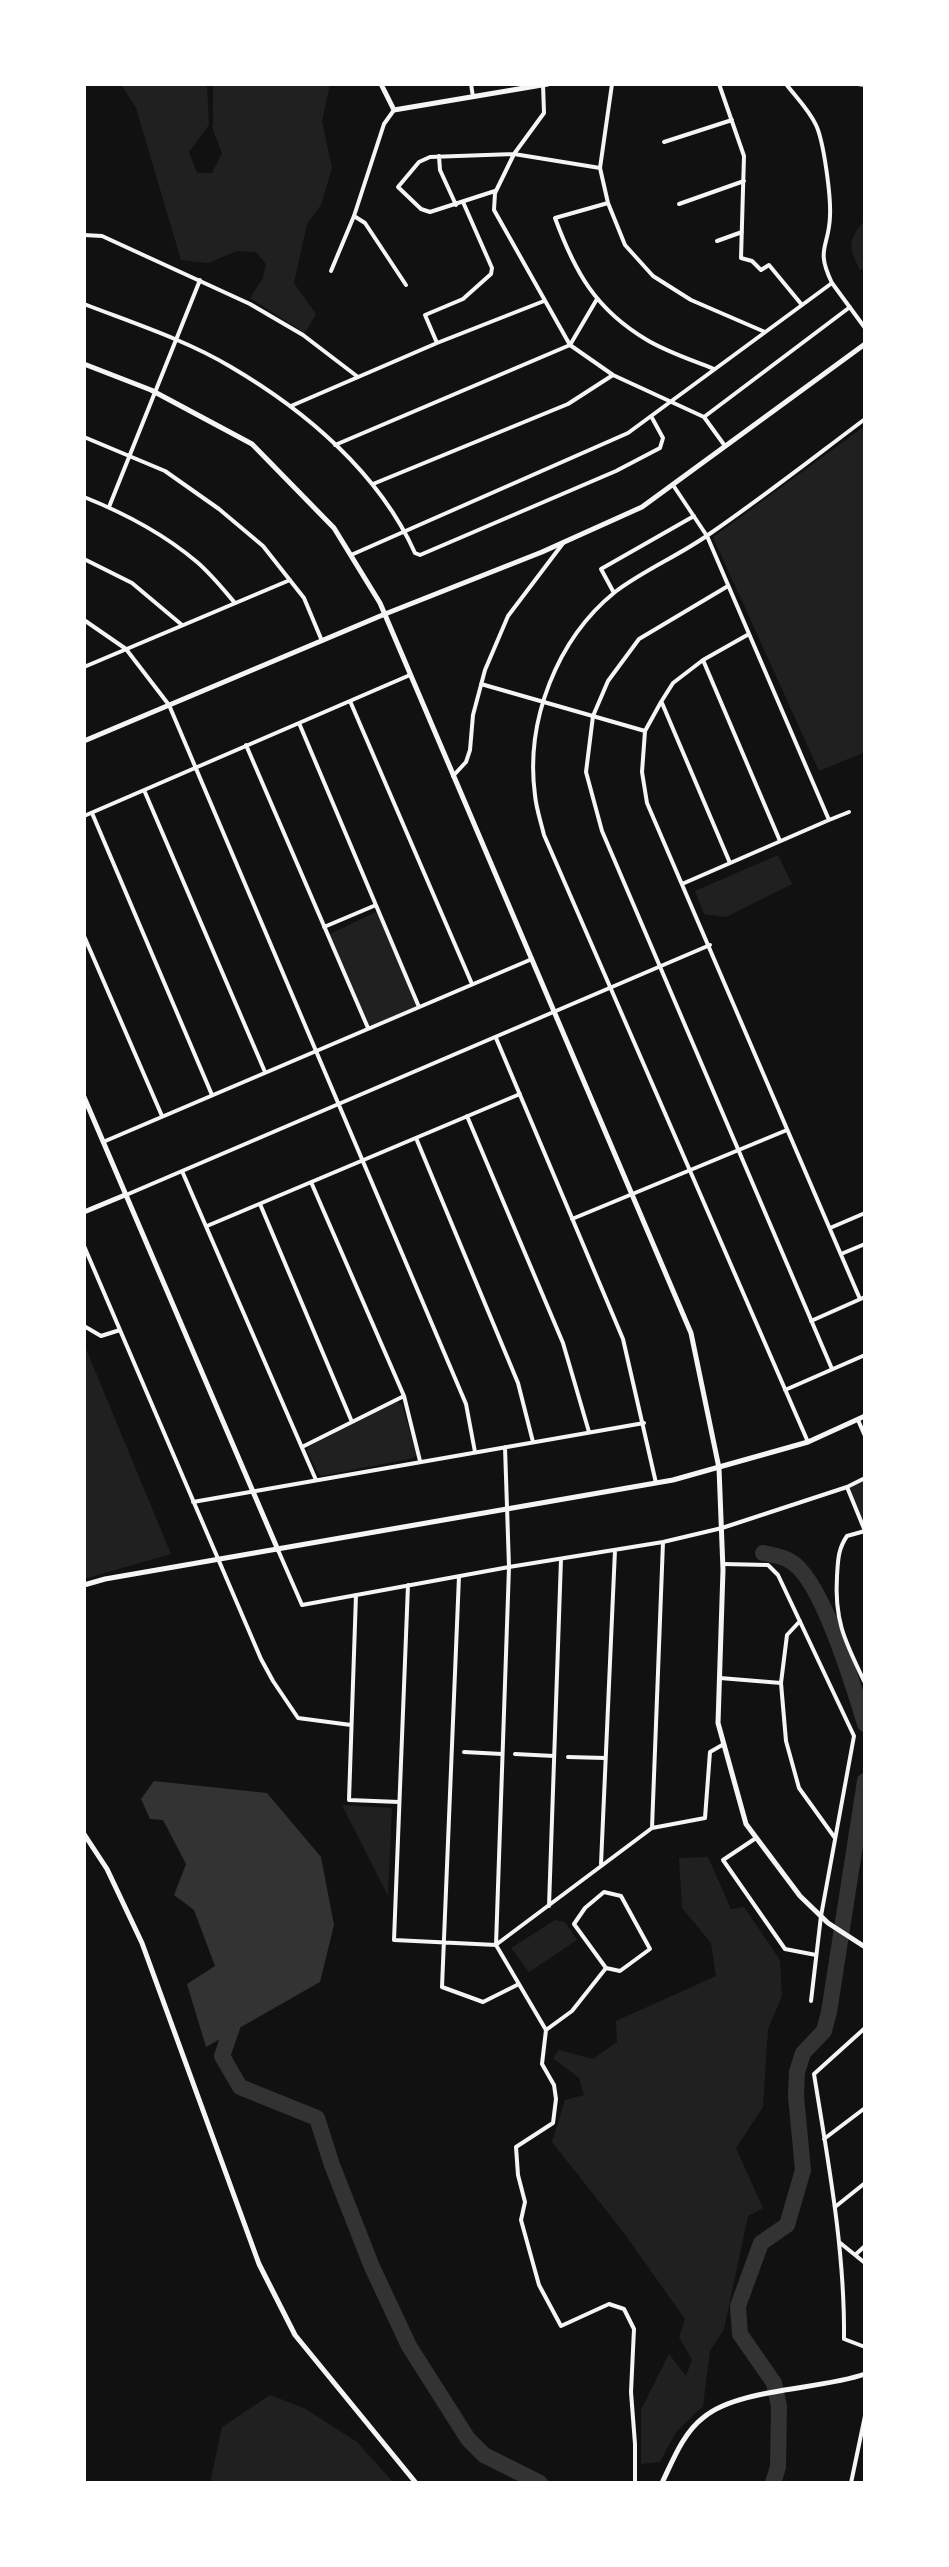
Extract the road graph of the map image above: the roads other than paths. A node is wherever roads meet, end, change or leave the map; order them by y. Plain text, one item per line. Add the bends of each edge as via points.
1 (381, 84) edge
2 (471, 84) edge
3 (544, 84) edge
4 (548, 84) edge
5 (612, 84) edge
6 (719, 84) edge
7 (786, 84) edge
8 (858, 84) edge
9 (865, 85) edge
10 (473, 96) junction
11 (394, 110) junction
12 (732, 120) junction
13 (664, 142) dead end
14 (514, 154) junction
15 (439, 156) junction
16 (600, 168) junction
17 (744, 181) junction
18 (497, 190) junction
19 (463, 202) junction
20 (608, 203) junction
21 (679, 204) dead end
22 (456, 205) junction
23 (354, 216) junction
24 (742, 232) junction
25 (84, 235) edge
26 (717, 241) dead end
27 (331, 271) dead end
28 (200, 280) junction
29 (832, 283) junction
30 (406, 285) dead end
31 (597, 300) junction
32 (544, 301) junction
33 (84, 304) edge
34 (802, 305) junction
35 (850, 307) junction
36 (865, 328) edge
37 (765, 332) junction
38 (176, 339) junction
39 (437, 343) junction
40 (865, 344) edge
41 (570, 345) junction
42 (84, 364) edge
43 (715, 369) junction
44 (613, 375) junction
45 (358, 377) junction
46 (155, 392) junction
47 (672, 401) junction
48 (291, 406) junction
49 (651, 416) junction
50 (704, 417) junction
51 (865, 419) edge
52 (84, 437) edge
53 (335, 445) junction
54 (726, 447) junction
55 (130, 455) junction
56 (373, 484) junction
57 (673, 485) junction
58 (84, 497) edge
59 (108, 507) junction
60 (694, 516) junction
61 (405, 531) junction
62 (707, 536) junction
63 (564, 542) junction
64 (351, 555) junction
65 (84, 559) edge
66 (290, 580) junction
67 (728, 586) junction
68 (614, 593) junction
69 (236, 603) junction
70 (385, 614) junction
71 (84, 620) edge
72 (182, 625) junction
73 (749, 634) junction
74 (322, 641) junction
75 (126, 649) junction
76 (703, 660) junction
77 (84, 667) edge
78 (410, 675) junction
79 (481, 684) junction
80 (350, 701) junction
81 (542, 702) junction
82 (661, 702) junction
83 (169, 705) junction
84 (593, 716) junction
85 (299, 723) junction
86 (645, 731) junction
87 (84, 741) edge
88 (246, 745) junction
89 (196, 767) junction
90 (453, 776) junction
91 (144, 790) junction
92 (849, 812) dead end
93 (92, 813) junction
94 (84, 816) edge
95 (829, 820) junction
96 (780, 841) junction
97 (730, 863) junction
98 (682, 884) junction
99 (376, 905) junction
100 (324, 927) junction
101 (84, 936) edge
102 (710, 945) junction
103 (532, 959) junction
104 (660, 967) junction
105 (472, 984) junction
106 (610, 988) junction
107 (419, 1006) junction
108 (555, 1012) junction
109 (368, 1028) junction
110 (496, 1038) junction
111 (317, 1050) junction
112 (265, 1072) junction
113 (520, 1094) junction
114 (212, 1095) junction
115 (84, 1097) edge
116 (340, 1105) junction
117 (162, 1116) junction
118 (467, 1116) junction
119 (787, 1130) junction
120 (416, 1138) junction
121 (103, 1142) junction
122 (737, 1149) junction
123 (364, 1160) junction
124 (689, 1170) junction
125 (182, 1171) junction
126 (311, 1182) junction
127 (633, 1194) junction
128 (125, 1195) junction
129 (260, 1204) junction
130 (84, 1212) edge
131 (865, 1213) edge
132 (572, 1220) junction
133 (207, 1226) junction
134 (829, 1228) junction
135 (865, 1244) edge
136 (84, 1246) edge
137 (841, 1254) junction
138 (863, 1298) edge
139 (811, 1321) junction
140 (84, 1326) edge
141 (120, 1330) junction
142 (865, 1355) edge
143 (832, 1369) junction
144 (785, 1390) junction
145 (404, 1396) junction
146 (865, 1416) edge
147 (858, 1420) junction
148 (352, 1422) junction
149 (644, 1423) junction
150 (589, 1432) junction
151 (865, 1436) edge
152 (533, 1442) junction
153 (808, 1442) junction
154 (302, 1447) junction
155 (505, 1447) junction
156 (475, 1452) junction
157 (420, 1461) junction
158 (719, 1468) junction
159 (865, 1478) edge
160 (316, 1480) junction
161 (656, 1483) junction
162 (847, 1487) junction
163 (252, 1491) junction
164 (194, 1502) junction
165 (507, 1509) junction
166 (722, 1528) junction
167 (865, 1532) edge
168 (663, 1542) junction
169 (278, 1550) junction
170 (615, 1550) junction
171 (561, 1559) junction
172 (218, 1561) junction
173 (723, 1564) junction
174 (509, 1567) junction
175 (459, 1576) junction
176 (84, 1585) edge
177 (408, 1585) junction
178 (356, 1595) junction
179 (800, 1621) junction
180 (720, 1678) junction
181 (781, 1683) junction
182 (865, 1683) edge
183 (351, 1725) junction
184 (724, 1744) junction
185 (464, 1752) dead end
186 (502, 1754) junction
187 (514, 1754) dead end
188 (554, 1756) junction
189 (568, 1756) dead end
190 (605, 1758) junction
191 (399, 1802) junction
192 (652, 1828) junction
193 (84, 1834) edge
194 (756, 1838) junction
195 (835, 1839) junction
196 (601, 1865) junction
197 (549, 1906) junction
198 (821, 1916) junction
199 (444, 1942) junction
200 (496, 1945) junction
201 (865, 1947) edge
202 (816, 1955) junction
203 (606, 1968) junction
204 (519, 1984) junction
205 (811, 2001) dead end
206 (865, 2028) edge
207 (546, 2030) junction
208 (865, 2108) edge
209 (824, 2139) junction
210 (865, 2183) edge
211 (834, 2208) junction
212 (839, 2241) junction
213 (865, 2246) edge
214 (855, 2255) junction
215 (865, 2263) edge
216 (865, 2347) edge
217 (865, 2374) edge
218 (865, 2416) edge
219 (416, 2483) edge
220 (634, 2483) edge
221 (662, 2483) edge
222 (851, 2483) edge

1 - 11 street
2 - 10 street
3 - 4 street
3 - 10 street
3 - 14 street via 544,112
5 - 16 street
6 - 12 street
7 - 29 street via 816,126 828,184 830,218 823,264
8 - 9 street
10 - 11 street
11 - 23 street via 384,124
12 - 13 street
12 - 17 street via 744,156
14 - 15 street
14 - 16 street
14 - 18 street
15 - 22 street via 440,170
15 - 22 street via 419,162 398,187 430,213
16 - 20 street
17 - 21 street
17 - 24 street
18 - 19 street
18 - 32 street via 494,210
19 - 22 street
19 - 39 street via 492,268 491,274 463,299 425,315
20 - 31 street via 555,218 571,260
20 - 37 street via 625,245 653,276 691,300
23 - 27 street
23 - 30 street via 365,223
24 - 26 street
24 - 34 street via 741,258 752,261 761,270 769,264
25 - 28 street via 102,236
28 - 38 street
28 - 45 street via 303,335
29 - 34 street
29 - 35 street
31 - 41 street
31 - 43 street via 648,340
32 - 39 street
32 - 41 street
33 - 38 street
34 - 37 street
35 - 36 street
35 - 50 street
37 - 43 street
38 - 46 street
38 - 48 street via 230,366
39 - 45 street
40 - 54 street
41 - 44 street
41 - 53 street
42 - 46 street
43 - 47 street
44 - 47 street
44 - 56 street via 568,404
45 - 48 street
46 - 55 street
46 - 64 street via 252,444 334,528
47 - 49 street
47 - 50 street
48 - 53 street
49 - 61 street via 628,433
49 - 61 street via 663,438 660,448 616,471 420,555 415,553
50 - 54 street
51 - 62 street
52 - 55 street
53 - 56 street
54 - 57 street
55 - 59 street
55 - 66 street via 165,471 219,509 263,546
56 - 61 street
57 - 60 street
57 - 63 street via 642,507
58 - 59 street
59 - 69 street via 162,535 198,563
60 - 62 street
60 - 68 street via 601,569
61 - 64 street
62 - 67 street
62 - 68 street
63 - 70 street
63 - 79 street via 508,616
64 - 70 street
65 - 72 street via 132,583
66 - 69 street
66 - 74 street via 304,598
67 - 73 street
67 - 84 street via 639,639 608,681
68 - 81 street via 587,620 559,659
69 - 72 street
70 - 74 street
70 - 78 street
71 - 75 street
72 - 75 street
73 - 76 street
73 - 95 street
74 - 83 street
75 - 77 street
75 - 83 street
76 - 82 street via 673,683
76 - 96 street
78 - 80 street
78 - 90 street
79 - 81 street
79 - 90 street via 468,756
80 - 85 street
80 - 105 street
81 - 84 street
81 - 106 street via 534,753 534,794 542,825
82 - 86 street
82 - 97 street
83 - 87 street
83 - 89 street
84 - 86 street
84 - 104 street via 586,772 602,831
85 - 88 street
85 - 99 street
86 - 98 street via 642,772 647,803
88 - 89 street
88 - 100 street
89 - 91 street
89 - 111 street
90 - 103 street
91 - 93 street
91 - 112 street
92 - 95 street
93 - 94 street
93 - 114 street
95 - 96 street
96 - 97 street
97 - 98 street
98 - 102 street
99 - 100 street
99 - 107 street
100 - 109 street
101 - 117 street
102 - 104 street
102 - 119 street
103 - 105 street
103 - 108 street
104 - 106 street
104 - 122 street
105 - 107 street
106 - 108 street
106 - 124 street
107 - 109 street
108 - 110 street
108 - 127 street
109 - 111 street
110 - 113 street
110 - 116 street
111 - 112 street
111 - 116 street
112 - 114 street
113 - 118 street
113 - 132 street
114 - 117 street
115 - 121 street
116 - 123 street
116 - 125 street
117 - 121 street
118 - 120 street
118 - 150 street via 563,1343
119 - 122 street
119 - 134 street
120 - 123 street
120 - 152 street via 518,1383
121 - 128 street
122 - 124 street
122 - 139 street
123 - 126 street
123 - 156 street via 466,1404
124 - 127 street
124 - 144 street
125 - 128 street
125 - 133 street
126 - 129 street
126 - 145 street
127 - 132 street
127 - 158 street via 691,1333
128 - 130 street
128 - 163 street
129 - 133 street
129 - 148 street
131 - 134 street
132 - 149 street via 623,1339
133 - 154 street
134 - 137 street
135 - 137 street
136 - 141 street
137 - 138 street
138 - 139 street
139 - 143 street
140 - 141 street via 101,1336
141 - 164 street
142 - 143 street
143 - 144 street
144 - 153 street
145 - 148 street
145 - 157 street
146 - 147 street
147 - 151 street
147 - 153 street
148 - 154 street
149 - 150 street
149 - 161 street
150 - 152 street
152 - 155 street
153 - 158 street
154 - 160 street
155 - 156 street
155 - 165 street
156 - 157 street
157 - 160 street
158 - 161 street
158 - 166 street
159 - 162 street
160 - 163 street
161 - 165 street
162 - 166 street
162 - 167 street
163 - 164 street
163 - 169 street
164 - 172 street
165 - 169 street
165 - 174 street
166 - 168 street
166 - 173 street
167 - 182 street via 847,1536 839,1548 835,1602 842,1634
168 - 170 street
168 - 192 street
169 - 172 street
169 - 178 street via 302,1605
170 - 171 street
170 - 190 street
171 - 174 street
171 - 188 street
172 - 176 street
172 - 183 street via 261,1659 298,1718
173 - 179 street via 768,1565 778,1575
173 - 180 street
174 - 175 street
174 - 186 street
175 - 177 street
175 - 199 street
177 - 178 street
177 - 191 street
178 - 183 street
179 - 181 street via 787,1635
179 - 195 street via 854,1736
180 - 181 street
180 - 184 street via 718,1724
181 - 195 street via 786,1741 799,1788
183 - 191 street via 349,1800
184 - 192 street via 710,1752 705,1818
184 - 194 street via 746,1824
185 - 186 street
186 - 200 street
187 - 188 street
188 - 197 street
189 - 190 street
190 - 196 street
191 - 199 street via 394,1940
192 - 196 street
193 - 219 street via 142,1943 259,2264 295,2335
194 - 198 street via 800,1896
194 - 202 street via 723,1860 785,1949
195 - 198 street
196 - 197 street
197 - 200 street
198 - 201 street
198 - 202 street
199 - 200 street
199 - 204 street via 442,1987 483,2002
200 - 204 street
202 - 205 street
203 - 203 street via 620,1971 650,1949 621,1896 604,1892 574,1924
203 - 207 street via 572,2011
204 - 207 street
206 - 209 street via 814,2074
207 - 220 street via 542,2064 554,2085 553,2123 516,2147 525,2202 521,2220 539,2285 561,2326 609,2304 624,2308 634,2329
208 - 209 street
209 - 211 street
210 - 211 street
211 - 212 street
212 - 214 street
212 - 216 street via 844,2339
213 - 214 street
214 - 215 street
217 - 221 street via 723,2404 703,2418 678,2448
218 - 222 street

